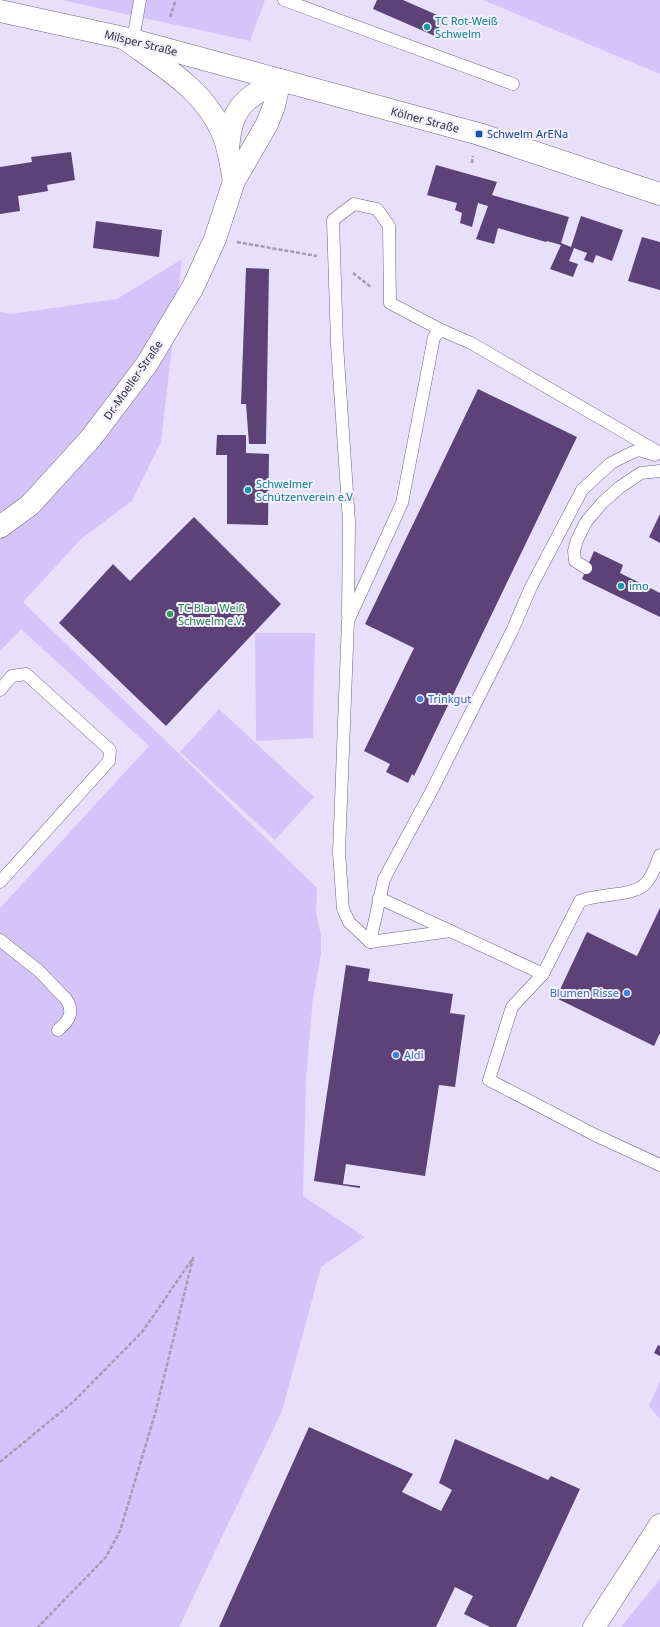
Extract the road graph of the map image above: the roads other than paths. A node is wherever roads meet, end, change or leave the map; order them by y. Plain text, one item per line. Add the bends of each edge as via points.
1 (140, 0) edge
2 (284, 0) edge
3 (0, 11) edge
4 (129, 39) junction
5 (280, 80) junction
6 (513, 84) dead end
7 (228, 149) junction
8 (234, 181) junction
9 (660, 194) edge
10 (441, 330) junction
11 (660, 453) edge
12 (660, 456) edge
13 (660, 471) edge
14 (0, 527) edge
15 (586, 568) dead end
16 (348, 621) junction
17 (0, 690) edge
18 (660, 855) edge
19 (0, 882) edge
20 (379, 898) junction
21 (451, 931) junction
22 (0, 940) edge
23 (370, 942) junction
24 (543, 974) junction
25 (58, 1030) dead end
26 (660, 1166) edge
27 (660, 1525) edge
28 (594, 1627) edge

1 - 4 lane
2 - 6 lane
3 - 4 street, Milsper Straße
4 - 5 street, Milsper Straße
4 - 7 street, Dr.-Moeller-Straße via 199,96 215,118
5 - 7 street, Dr.-Moeller-Straße via 262,89 239,108 232,124
5 - 8 street, Dr.-Moeller-Straße via 274,106 263,133
5 - 9 street, Kölner Straße via 497,139
7 - 8 street, Dr.-Moeller-Straße
8 - 14 street, Dr.-Moeller-Straße via 215,239 193,287 147,364 91,438 30,505
10 - 11 lane via 471,343
10 - 16 lane via 434,337 402,503
10 - 16 lane via 390,303 389,226 377,209 354,204 333,220 337,344 349,522
12 - 20 lane via 639,450 631,453 611,463 582,490 432,790 384,879
13 - 15 lane via 641,473 620,486 586,522 574,550 575,561
16 - 23 lane via 339,852 343,909 348,922
17 - 19 lane via 12,676 26,674 110,750 109,761
18 - 24 lane via 647,883 641,888 586,898 580,902
20 - 21 lane
20 - 23 lane
21 - 23 lane
21 - 24 lane
22 - 25 lane via 39,971 70,1004 71,1015
24 - 26 lane via 512,1007 489,1080
27 - 28 street

